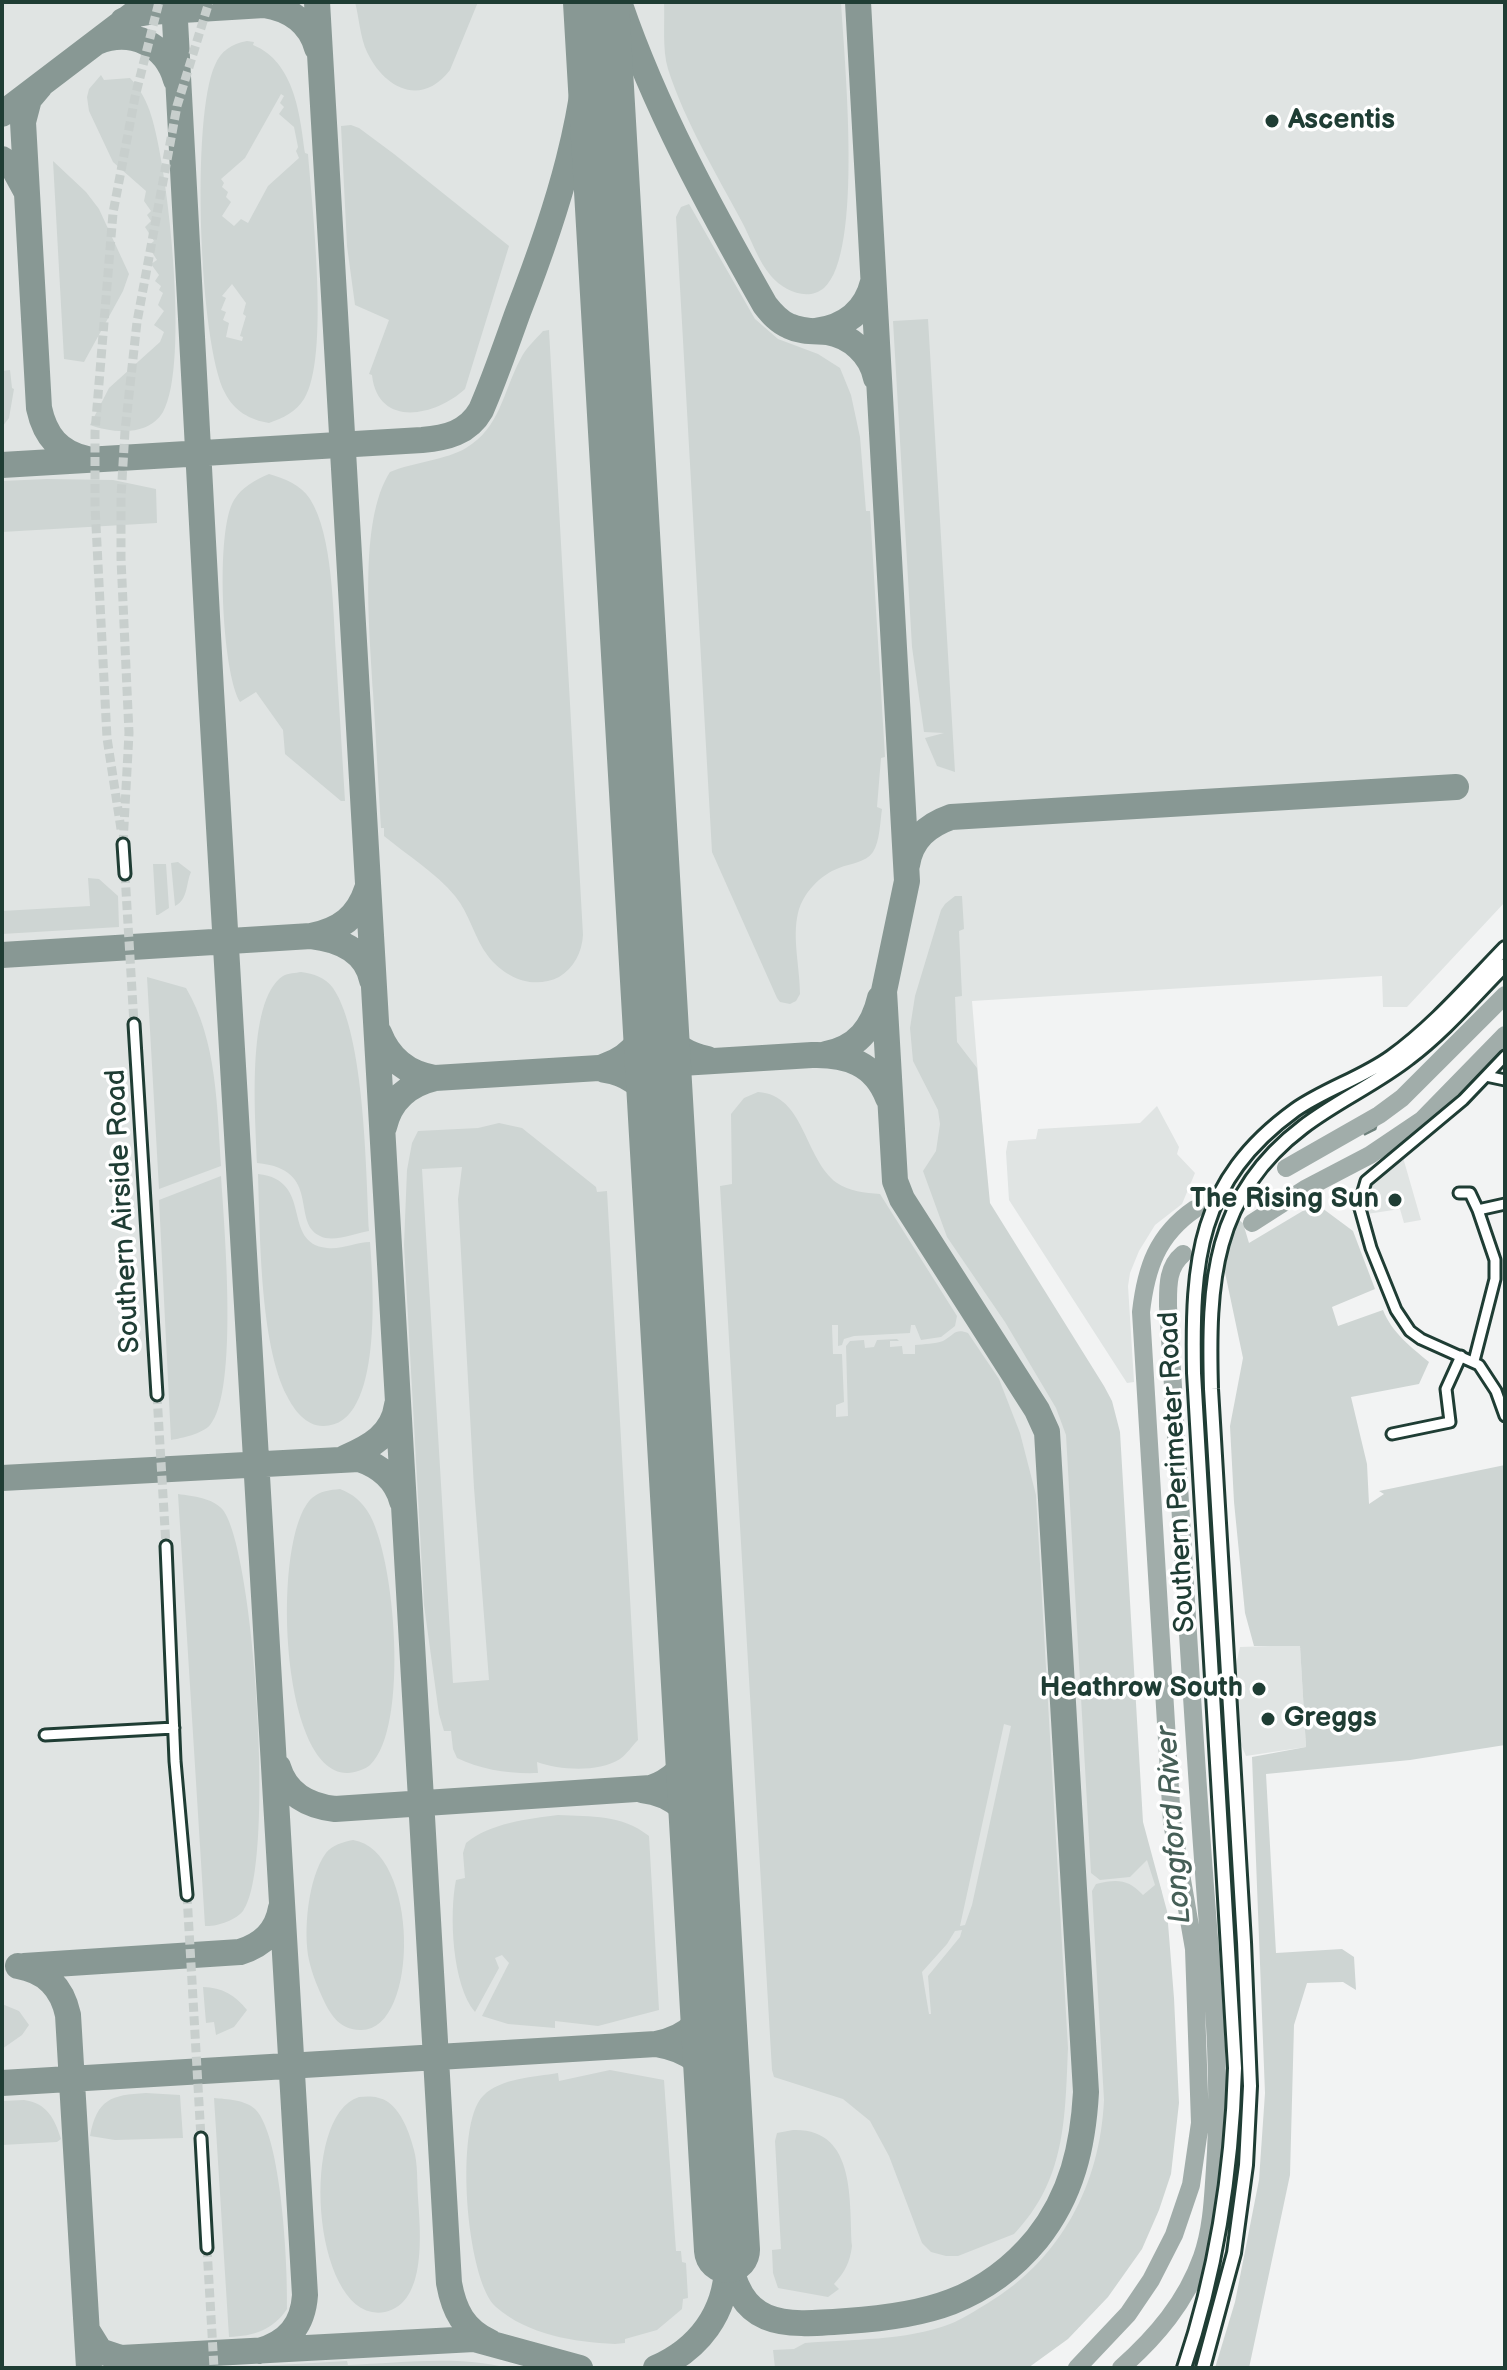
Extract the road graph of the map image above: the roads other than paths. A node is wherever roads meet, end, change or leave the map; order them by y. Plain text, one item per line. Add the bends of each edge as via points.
1 (123, 844) tunnel mouth
2 (125, 874) tunnel mouth
3 (1505, 948) edge
4 (1505, 965) edge
5 (134, 1024) tunnel mouth
6 (1505, 1056) edge
7 (1486, 1076) junction
8 (1505, 1080) edge
9 (1459, 1193) dead end
10 (1505, 1204) edge
11 (1478, 1210) junction
12 (1461, 1356) junction
13 (1474, 1361) junction
14 (1500, 1389) edge
15 (157, 1395) tunnel mouth
16 (1505, 1416) edge
17 (1392, 1434) dead end
18 (166, 1546) tunnel mouth
19 (174, 1728) junction
20 (45, 1735) dead end
21 (187, 1895) tunnel mouth
22 (201, 2138) tunnel mouth
23 (207, 2248) tunnel mouth
24 (1184, 2368) edge
25 (1203, 2368) edge

1 - 2 street
3 - 24 street, Southern Perimeter Road via 1415,1038 1297,1109 1258,1141 1218,1195 1198,1259 1194,1373 1235,2068 1221,2226
4 - 25 street, Southern Perimeter Road via 1409,1059 1273,1151 1247,1183 1228,1221 1219,1257 1210,1334 1211,1389 1250,2086 1234,2253
5 - 15 street, Southern Airside Road
6 - 7 street
7 - 8 street
7 - 12 street via 1366,1181 1361,1192 1371,1248 1396,1310 1421,1339
9 - 11 street via 1470,1193
10 - 11 street
11 - 13 street via 1495,1260 1495,1279
12 - 13 street
12 - 17 street via 1446,1389 1451,1427
13 - 14 street
14 - 16 street
18 - 19 street
19 - 20 street
19 - 21 street
22 - 23 street

